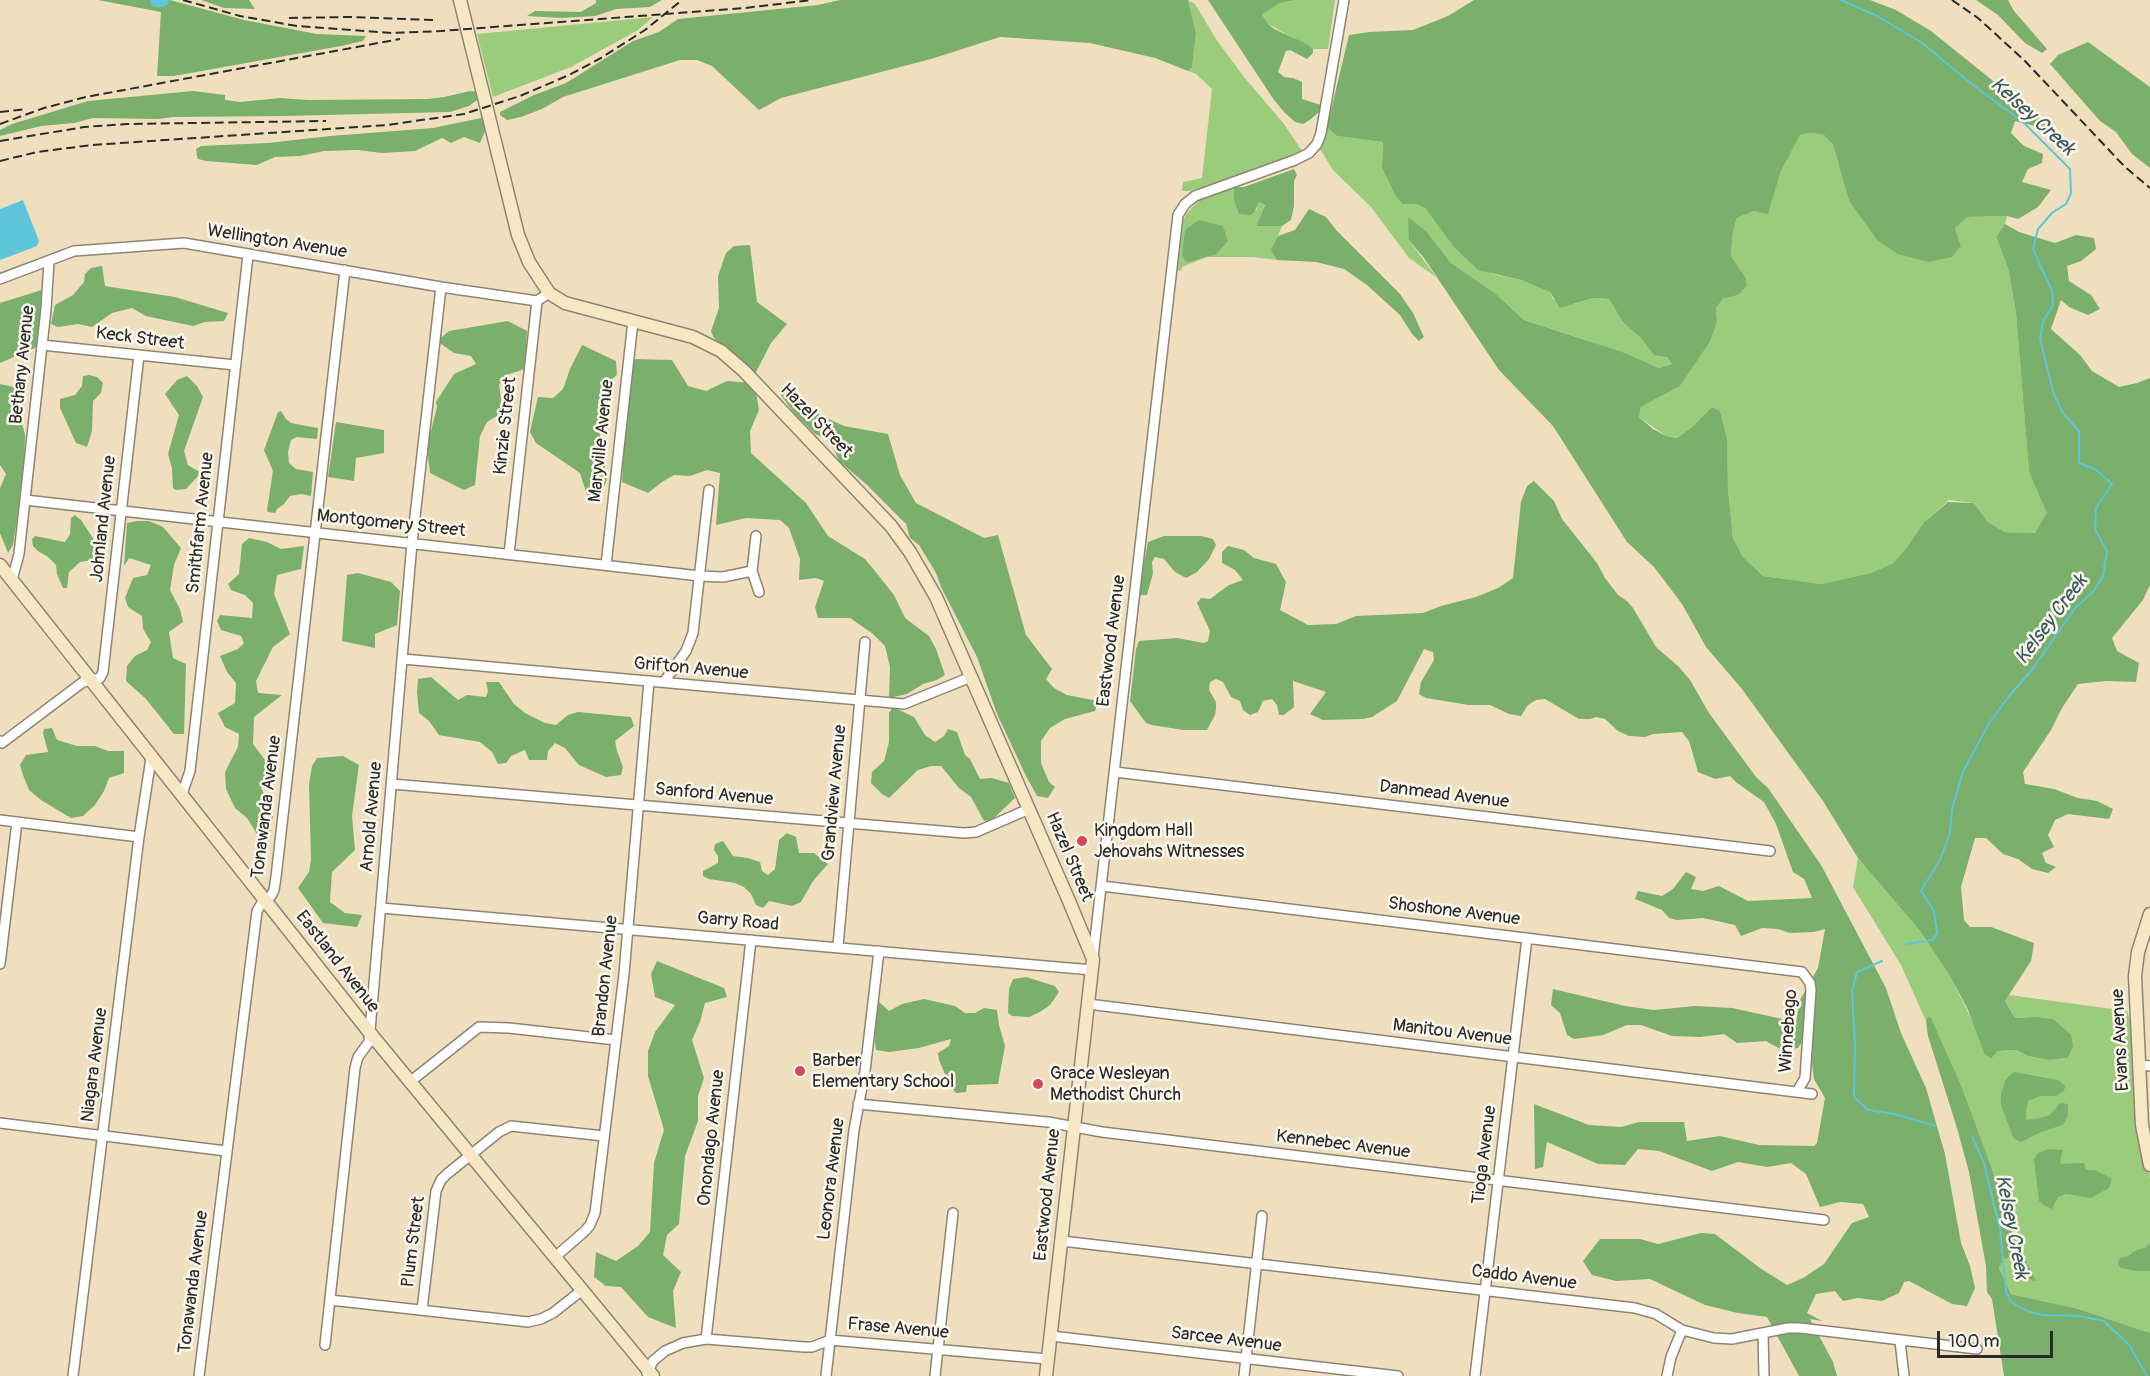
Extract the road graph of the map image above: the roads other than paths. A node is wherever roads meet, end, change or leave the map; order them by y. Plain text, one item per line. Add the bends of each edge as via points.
1 (460, 0) edge
2 (1344, 0) edge
3 (248, 255) junction
4 (49, 261) junction
5 (345, 270) junction
6 (0, 279) edge
7 (441, 287) junction
8 (549, 293) junction
9 (537, 302) junction
10 (633, 321) junction
11 (42, 345) junction
12 (139, 355) junction
13 (235, 365) junction
14 (709, 490) dead end
15 (25, 500) junction
16 (122, 510) junction
17 (218, 521) junction
18 (315, 533) junction
19 (756, 536) dead end
20 (412, 543) junction
21 (509, 554) junction
22 (0, 565) edge
23 (606, 565) junction
24 (752, 571) junction
25 (700, 576) junction
26 (12, 580) junction
27 (759, 592) dead end
28 (865, 642) dead end
29 (403, 659) junction
30 (972, 677) junction
31 (92, 680) junction
32 (649, 681) junction
33 (664, 682) junction
34 (860, 700) junction
35 (0, 741) edge
36 (152, 758) junction
37 (1115, 772) junction
38 (392, 784) junction
39 (182, 794) junction
40 (638, 805) junction
41 (1029, 809) junction
42 (0, 820) edge
43 (17, 822) junction
44 (849, 824) junction
45 (139, 837) junction
46 (1770, 851) dead end
47 (1102, 885) junction
48 (265, 900) junction
49 (381, 908) junction
50 (2150, 914) edge
51 (627, 929) junction
52 (1527, 938) junction
53 (751, 940) junction
54 (838, 946) junction
55 (879, 951) junction
56 (0, 964) edge
57 (1092, 964) junction
58 (1802, 972) joint
59 (1089, 1004) junction
60 (370, 1033) junction
61 (616, 1040) junction
62 (1513, 1057) junction
63 (2145, 1065) edge
64 (411, 1081) junction
65 (1797, 1092) junction
66 (1812, 1094) dead end
67 (858, 1104) junction
68 (0, 1123) edge
69 (1074, 1127) junction
70 (103, 1136) junction
71 (604, 1136) junction
72 (226, 1151) junction
73 (470, 1154) junction
74 (2150, 1165) edge
75 (1498, 1180) junction
76 (953, 1213) dead end
77 (1262, 1216) dead end
78 (1824, 1220) dead end
79 (1062, 1241) junction
80 (555, 1257) junction
81 (1257, 1263) junction
82 (1485, 1289) junction
83 (581, 1291) junction
84 (330, 1300) junction
85 (422, 1310) junction
86 (1682, 1330) junction
87 (1762, 1333) junction
88 (1051, 1336) junction
89 (706, 1339) junction
90 (830, 1340) junction
91 (1900, 1341) junction
92 (325, 1345) dead end
93 (1977, 1348) dead end
94 (937, 1349) junction
95 (1048, 1359) junction
96 (1246, 1359) junction
97 (649, 1373) edge
98 (74, 1376) edge
99 (199, 1376) edge
100 (826, 1376) edge
101 (934, 1376) edge
102 (1046, 1376) edge
103 (1244, 1376) edge
104 (1398, 1376) edge
105 (1476, 1376) edge
106 (1668, 1376) edge
107 (1764, 1376) edge
108 (1904, 1376) edge

1 - 8 street via 519,235
2 - 37 street, Eastwood Avenue via 1317,144 1295,160 1195,196 1178,215
3 - 4 street, Wellington Avenue via 177,243 80,250
3 - 5 street, Wellington Avenue
3 - 13 street, Smithfarm Avenue
4 - 6 street, Wellington Avenue
4 - 11 street, Bethany Avenue
5 - 7 street, Wellington Avenue
5 - 18 street, Tonawanda Avenue
7 - 9 street, Wellington Avenue
7 - 20 street, Arnold Avenue
8 - 9 street
8 - 10 street, Hazel Street via 565,303
9 - 21 street, Kinzie Street
10 - 23 street, Maryville Avenue
10 - 30 street, Hazel Street via 699,339 722,351 881,514 926,578
11 - 12 street, Keck Street
11 - 15 street, Bethany Avenue
12 - 13 street, Keck Street
12 - 16 street, Johnland Avenue
13 - 17 street, Smithfarm Avenue
14 - 25 street
15 - 16 street, Montgomery Street
15 - 26 street, Bethany Avenue
16 - 17 street, Montgomery Street
16 - 31 street, Johnland Avenue via 103,672 100,678
17 - 18 street, Montgomery Street
17 - 39 street, Smithfarm Avenue via 190,771
18 - 20 street, Montgomery Street
18 - 48 street, Tonawanda Avenue via 277,869 274,890
19 - 24 street
20 - 21 street, Montgomery Street
20 - 29 street, Arnold Avenue
21 - 23 street, Montgomery Street
22 - 26 street, Eastland Avenue
23 - 25 street, Montgomery Street
24 - 25 street, Montgomery Street via 723,577
24 - 27 street
25 - 33 street via 693,633 686,651
26 - 31 street, Eastland Avenue
28 - 34 street, Grandview Avenue
29 - 32 street, Grifton Avenue
29 - 38 street, Arnold Avenue
30 - 34 street, Grifton Avenue via 904,704
30 - 41 street, Hazel Street
31 - 35 street via 83,681
31 - 36 street, Eastland Avenue
32 - 33 street, Grifton Avenue
32 - 40 street, Brandon Avenue
33 - 34 street, Grifton Avenue
34 - 44 street, Grandview Avenue
36 - 39 street, Eastland Avenue
36 - 45 street, Niagara Avenue
37 - 46 street, Danmead Avenue
37 - 47 street, Eastwood Avenue
38 - 40 street, Sanford Avenue
38 - 49 street, Arnold Avenue
39 - 48 street, Eastland Avenue
40 - 44 street, Sanford Avenue
40 - 51 street, Brandon Avenue
41 - 44 street, Sanford Avenue via 970,834
41 - 57 street, Hazel Street
42 - 43 street
43 - 45 street
43 - 56 street
44 - 54 street, Grandview Avenue
45 - 70 street, Niagara Avenue
47 - 52 street, Shoshone Avenue
47 - 57 street, Eastwood Avenue
48 - 60 street, Eastland Avenue
48 - 72 street, Tonawanda Avenue via 256,910
49 - 51 street, Garry Road
49 - 60 street, Arnold Avenue
50 - 63 street, Evans Avenue via 2135,976
51 - 53 street, Garry Road
51 - 61 street, Brandon Avenue
52 - 58 street, Shoshone Avenue
52 - 62 street, Tioga Avenue
53 - 54 street, Garry Road
53 - 89 street, Onondago Avenue
54 - 55 street, Garry Road
55 - 57 street, Garry Road
55 - 67 street, Leonora Avenue
57 - 59 street, Eastwood Avenue
58 - 65 street, Winnebago via 1811,990 1805,1077
59 - 62 street, Manitou Avenue
59 - 69 street, Eastwood Avenue
60 - 64 street, Eastland Avenue
60 - 84 street, Arnold Avenue via 355,1068
61 - 64 street via 479,1027
61 - 71 street, Brandon Avenue
62 - 65 street, Manitou Avenue
62 - 75 street, Tioga Avenue
63 - 74 street, Evans Avenue via 2142,1125
64 - 73 street, Eastland Avenue
65 - 66 street, Manitou Avenue
67 - 69 street, Kennebec Avenue
67 - 90 street, Leonora Avenue
68 - 70 street
69 - 75 street, Kennebec Avenue
69 - 79 street, Eastwood Avenue
70 - 72 street
70 - 98 street, Niagara Avenue
71 - 73 street, Plum Street via 511,1126
71 - 80 street, Brandon Avenue via 593,1219
72 - 99 street, Tonawanda Avenue
73 - 80 street, Eastland Avenue
73 - 85 street, Plum Street via 441,1180 436,1191
75 - 78 street, Kennebec Avenue
75 - 82 street, Tioga Avenue
76 - 94 street
77 - 81 street
79 - 81 street, Caddo Avenue
79 - 88 street, Eastwood Avenue
80 - 83 street, Eastland Avenue
81 - 82 street, Caddo Avenue
81 - 96 street
82 - 86 street, Caddo Avenue via 1641,1309
82 - 105 street, Tioga Avenue
83 - 85 street via 553,1313 528,1322
83 - 97 street, Eastland Avenue
84 - 85 street
84 - 92 street, Arnold Avenue
86 - 87 street, Caddo Avenue via 1732,1339
86 - 106 street
87 - 91 street, Caddo Avenue via 1800,1328
87 - 107 street
88 - 95 street, Eastwood Avenue
88 - 96 street, Sarcee Avenue
89 - 90 street, Frase Avenue via 804,1347
89 - 97 street, Frase Avenue via 664,1351
90 - 94 street, Frase Avenue
90 - 100 street, Leonora Avenue
91 - 93 street, Caddo Avenue
91 - 108 street
94 - 95 street, Frase Avenue
94 - 101 street
95 - 102 street, Eastwood Avenue
96 - 103 street
96 - 104 street, Sarcee Avenue

